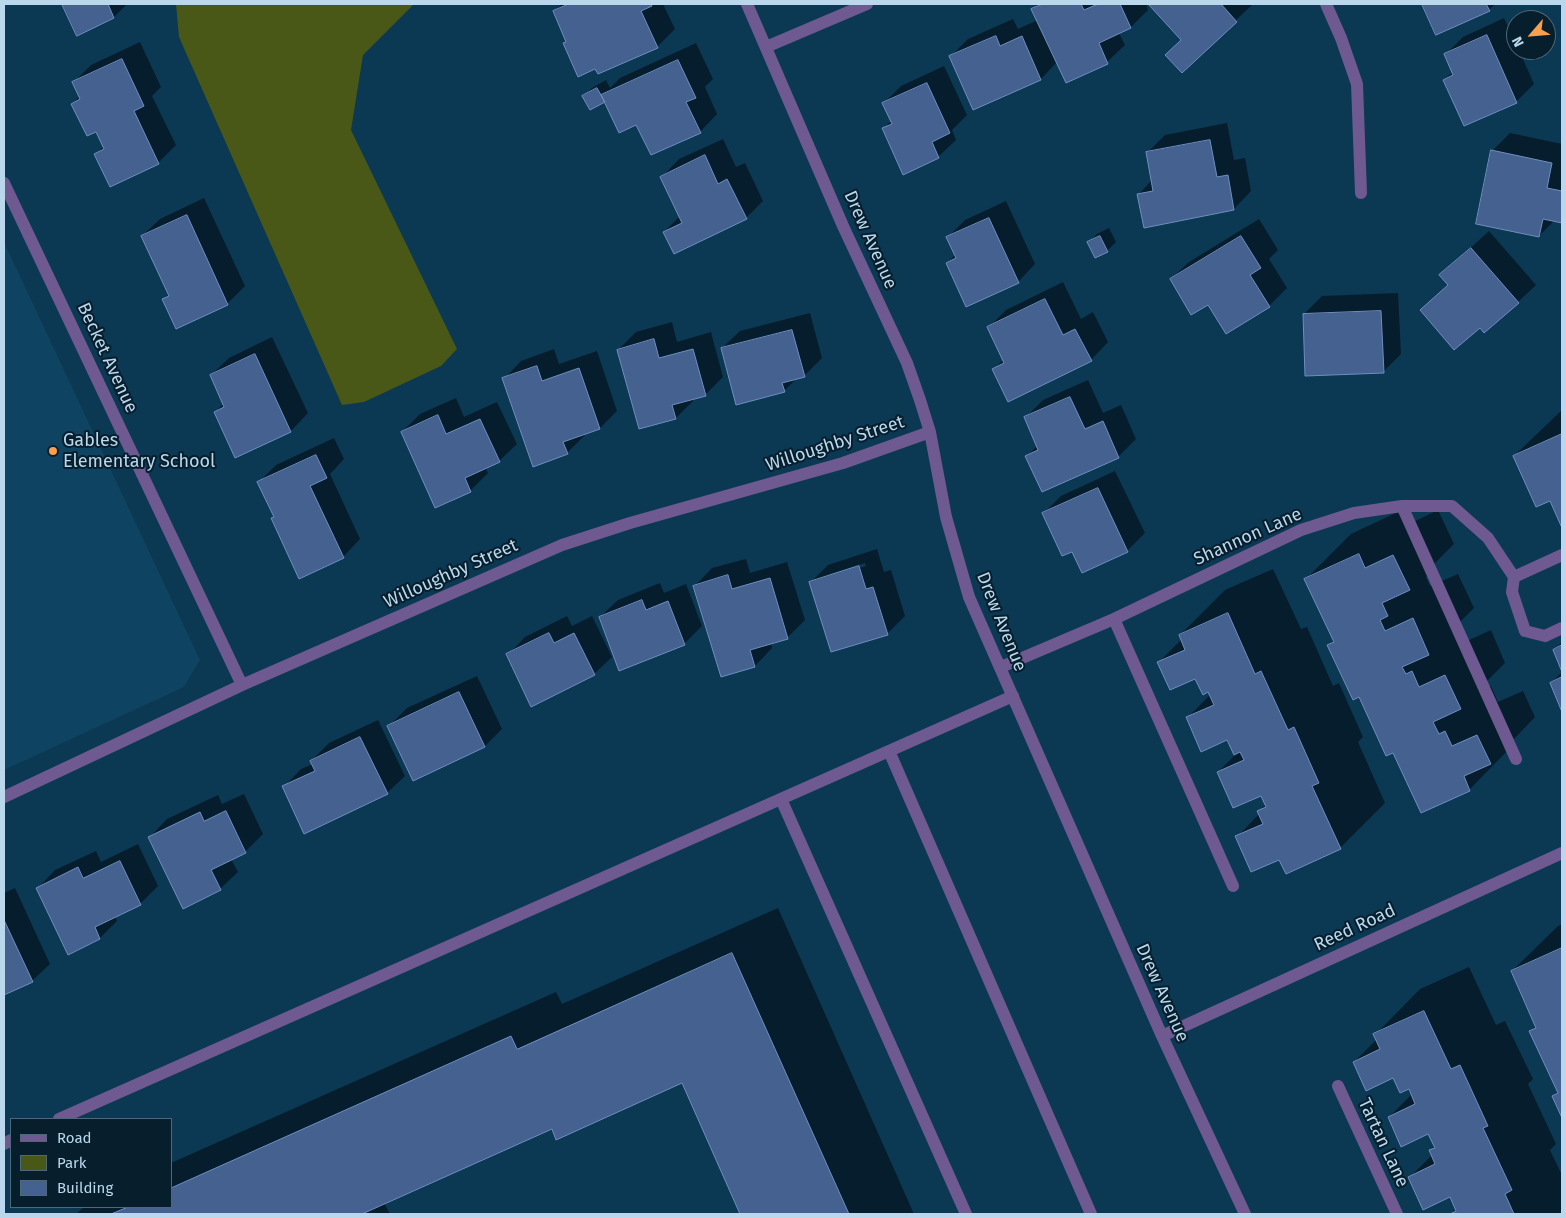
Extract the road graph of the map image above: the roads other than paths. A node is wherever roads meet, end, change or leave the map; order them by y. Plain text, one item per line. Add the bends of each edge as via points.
1 (747, 4) edge
2 (867, 4) edge
3 (1326, 4) edge
4 (766, 47) junction
5 (4, 183) edge
6 (1361, 193) dead end
7 (930, 432) junction
8 (1402, 506) junction
9 (1562, 555) edge
10 (1514, 577) junction
11 (1114, 619) junction
12 (1562, 628) edge
13 (1001, 668) junction
14 (242, 685) junction
15 (1013, 696) junction
16 (889, 751) junction
17 (1516, 759) dead end
18 (4, 797) edge
19 (781, 799) junction
20 (1562, 853) edge
21 (1233, 886) dead end
22 (1162, 1036) junction
23 (1338, 1086) dead end
24 (61, 1118) edge
25 (966, 1214) edge
26 (1091, 1214) edge
27 (1245, 1214) edge
28 (1396, 1214) edge

1 - 4 street, Drew Avenue
2 - 4 street
3 - 6 street via 1357,84
4 - 7 street, Drew Avenue via 843,226 907,363
5 - 14 street, Becket Avenue
7 - 13 street, Drew Avenue via 946,517 969,597
7 - 14 street, Willoughby Street via 843,463 630,522 562,545
8 - 10 street, Shannon Lane via 1452,506 1488,538
8 - 11 street, Shannon Lane via 1354,513 1301,530
8 - 17 street
9 - 10 street
10 - 12 street via 1512,592 1525,631 1545,636
11 - 13 street, Shannon Lane
11 - 21 street
13 - 15 street, Drew Avenue
14 - 18 street, Willoughby Street
15 - 16 street
15 - 22 street, Drew Avenue
16 - 19 street
16 - 26 street
19 - 24 street
19 - 25 street
20 - 22 street, Reed Road
22 - 27 street, Drew Avenue
23 - 28 street, Tartan Lane

